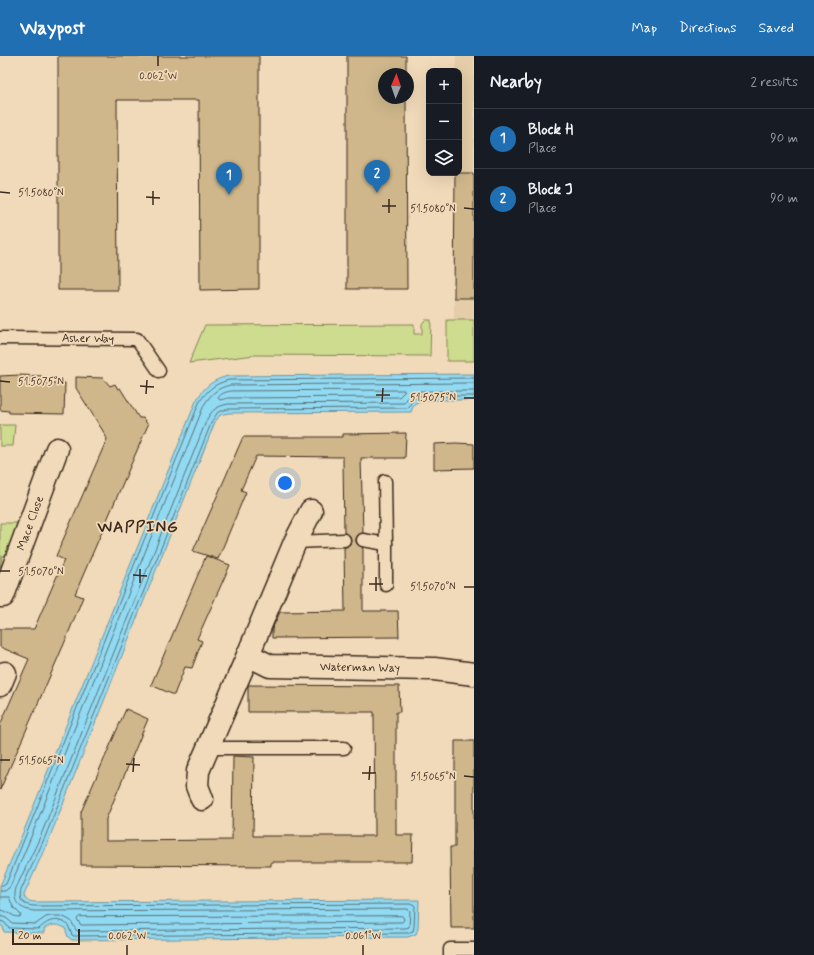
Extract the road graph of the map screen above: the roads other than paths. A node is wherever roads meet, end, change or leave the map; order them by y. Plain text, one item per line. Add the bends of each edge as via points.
1 (0, 338) edge
2 (159, 372) dead end
3 (57, 449) dead end
4 (385, 481) dead end
5 (311, 511) dead end
6 (344, 540) dead end
7 (363, 540) dead end
8 (295, 542) junction
9 (386, 544) junction
10 (386, 585) dead end
11 (2, 596) edge
12 (248, 655) junction
13 (474, 674) edge
14 (208, 748) junction
15 (344, 748) dead end
16 (202, 799) dead end
17 (474, 949) edge
18 (450, 955) edge

1 - 2 lane, Asher Way via 137,339
3 - 11 street, Mace Close
4 - 9 lane
5 - 8 street
6 - 8 lane
7 - 9 lane
8 - 12 street
9 - 10 lane
12 - 13 street, Waterman Way via 270,666 434,669
12 - 14 street
14 - 15 lane
14 - 16 street via 198,771 197,786
17 - 18 lane via 450,949

